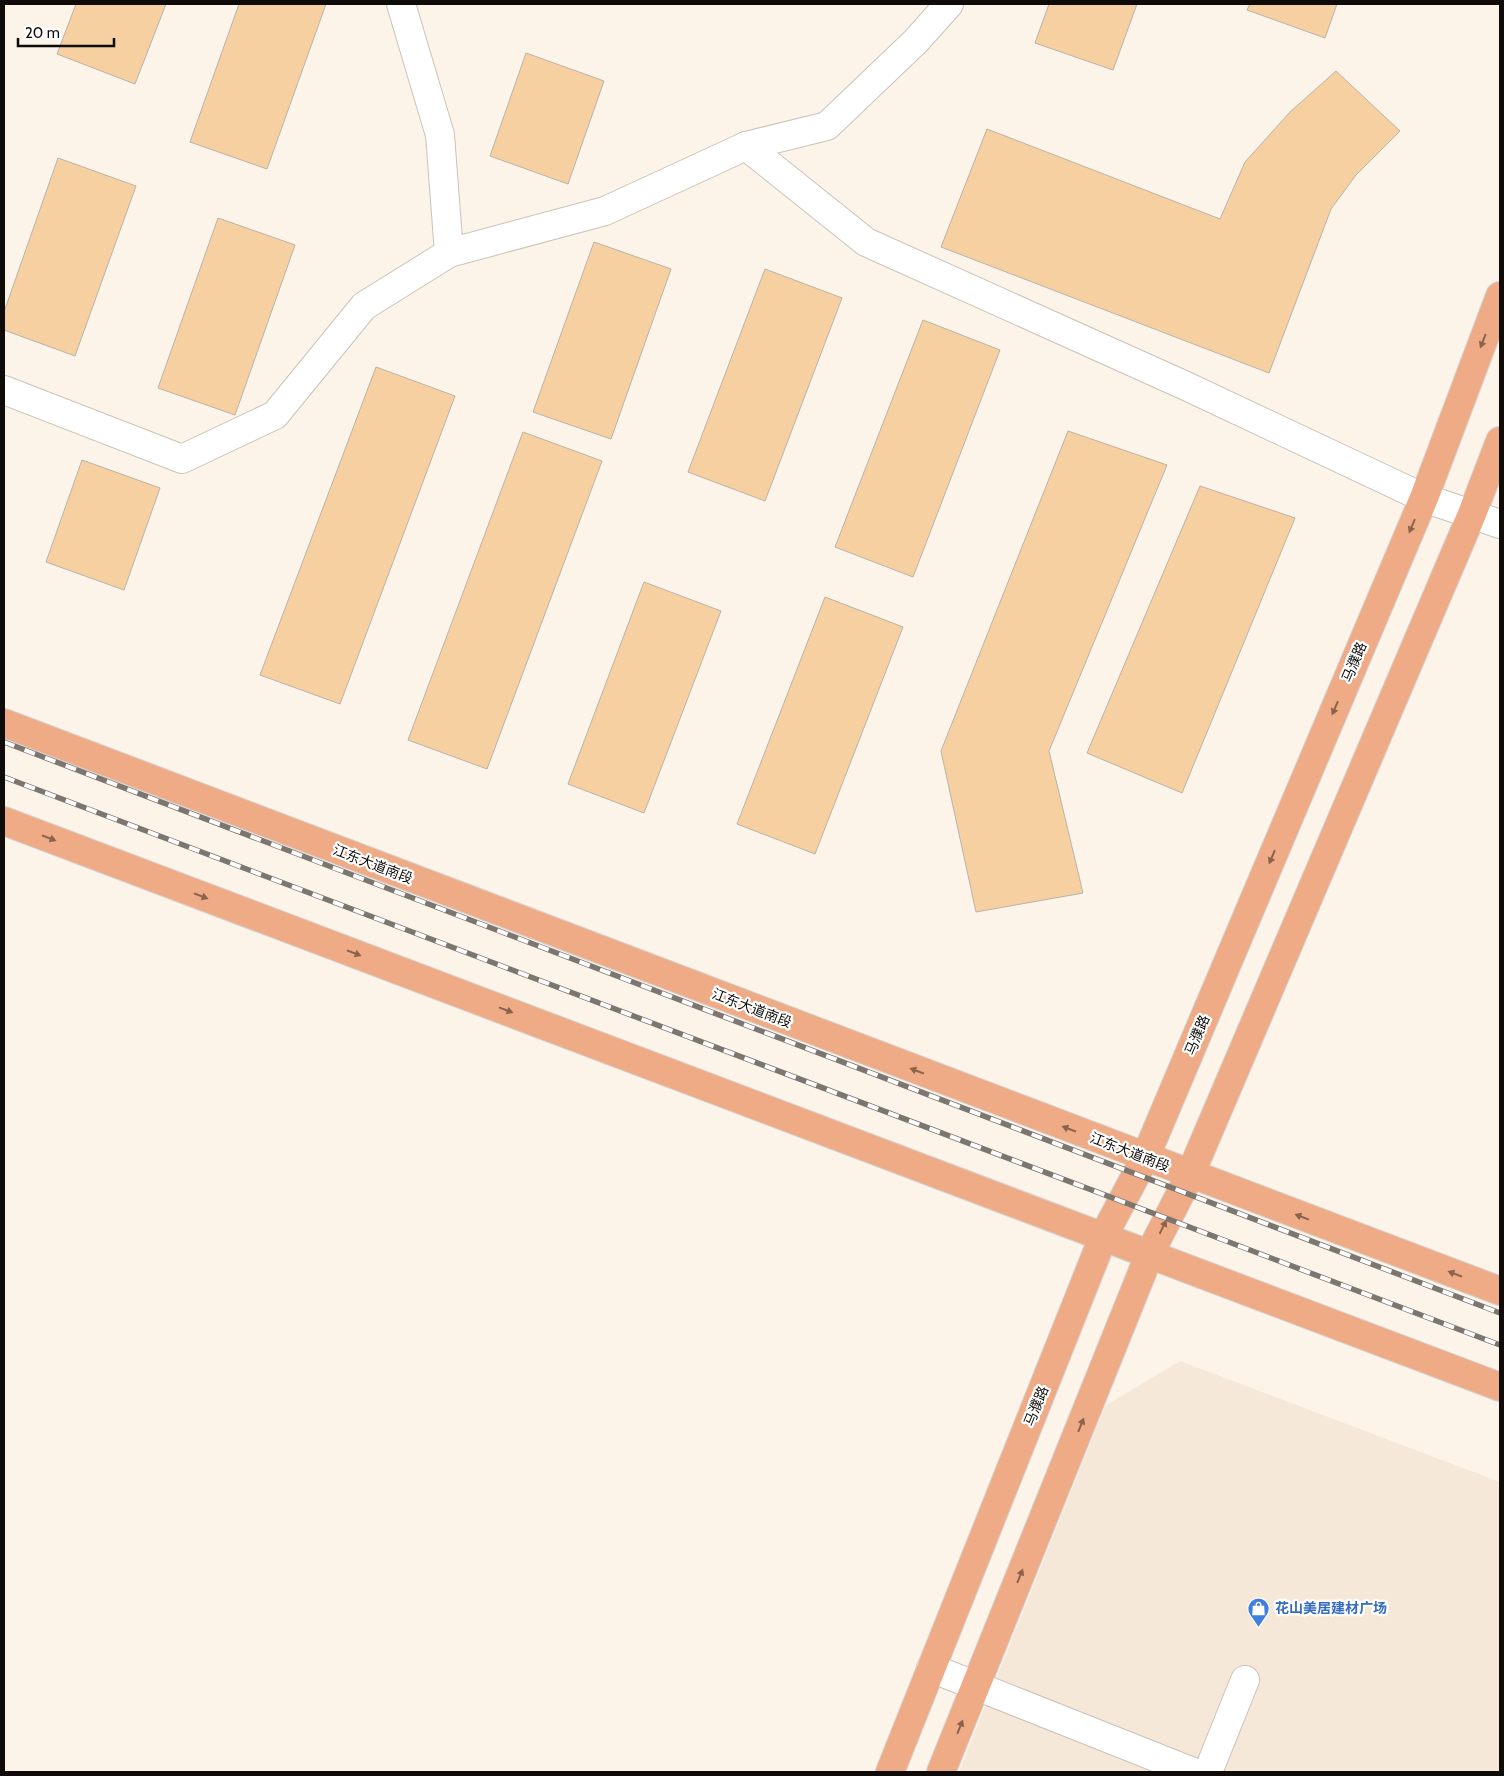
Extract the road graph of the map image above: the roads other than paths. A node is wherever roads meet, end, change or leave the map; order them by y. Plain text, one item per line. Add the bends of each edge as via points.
1 (401, 4) edge
2 (949, 4) edge
3 (746, 146) junction
4 (449, 253) junction
5 (1500, 296) edge
6 (4, 390) edge
7 (1500, 441) edge
8 (1424, 498) junction
9 (1472, 514) junction
10 (1500, 524) edge
11 (4, 723) edge
12 (4, 821) edge
13 (1145, 1158) junction
14 (1190, 1175) junction
15 (1104, 1235) junction
16 (1150, 1253) junction
17 (1500, 1291) edge
18 (1500, 1387) edge
19 (931, 1668) junction
20 (1245, 1680) dead end
21 (976, 1686) junction
22 (890, 1772) edge
23 (942, 1772) edge
24 (1193, 1772) edge
25 (1208, 1772) edge

1 - 4 street via 440,135
2 - 3 street via 916,41 827,126
3 - 4 street via 605,211
3 - 8 street via 866,242
4 - 6 street via 364,306 275,415 182,458
5 -> 8 main road, 马濮路
7 - 9 main road
8 - 9 street
8 -> 13 main road, 马濮路
9 - 10 street
9 - 14 main road
13 -> 11 main road, 江东大道南段
12 -> 15 main road
13 - 14 main road, 江东大道南段
13 - 15 main road, 马濮路
16 -> 14 main road
17 -> 14 main road, 江东大道南段
15 - 16 main road
15 - 19 main road, 马濮路
16 - 18 main road
21 -> 16 main road
19 - 21 street
19 - 22 main road, 马濮路
20 - 25 street
23 -> 21 main road
21 - 24 street

